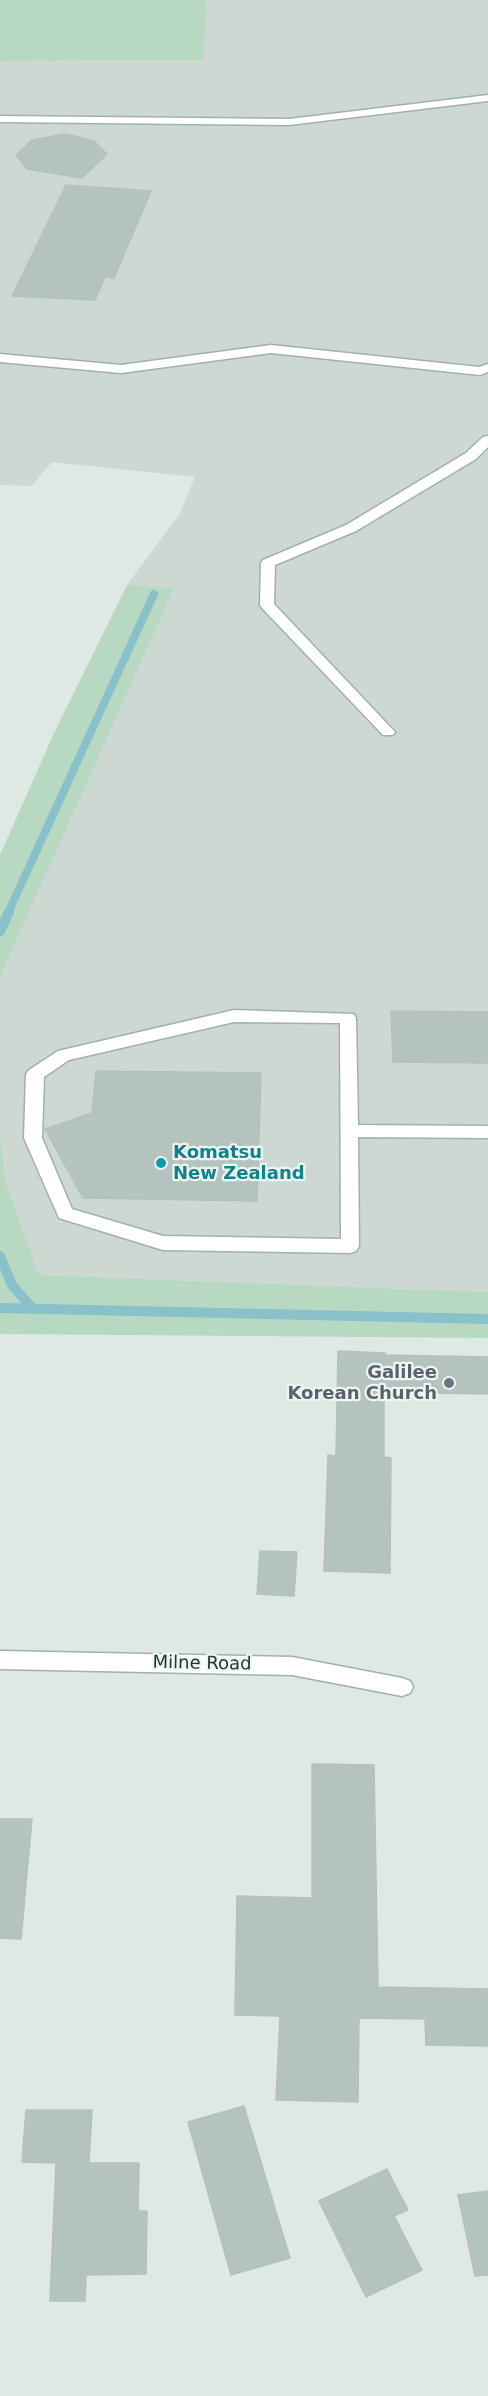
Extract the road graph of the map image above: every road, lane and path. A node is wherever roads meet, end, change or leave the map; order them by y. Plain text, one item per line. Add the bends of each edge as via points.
1 (488, 98) edge
2 (0, 119) edge
3 (0, 358) edge
4 (488, 368) edge
5 (488, 440) edge
6 (388, 732) dead end
7 (349, 1131) junction
8 (488, 1132) edge
9 (0, 1660) edge
10 (402, 1687) dead end

1 - 2 street via 288,122
3 - 4 street via 121,369 271,349 480,371
5 - 6 street via 471,456 351,528 268,563 267,606
7 - 7 street via 350,1246 163,1243 65,1213 33,1138 35,1074 64,1054 234,1016 348,1018
7 - 8 street
9 - 10 street, Milne Road via 292,1666

